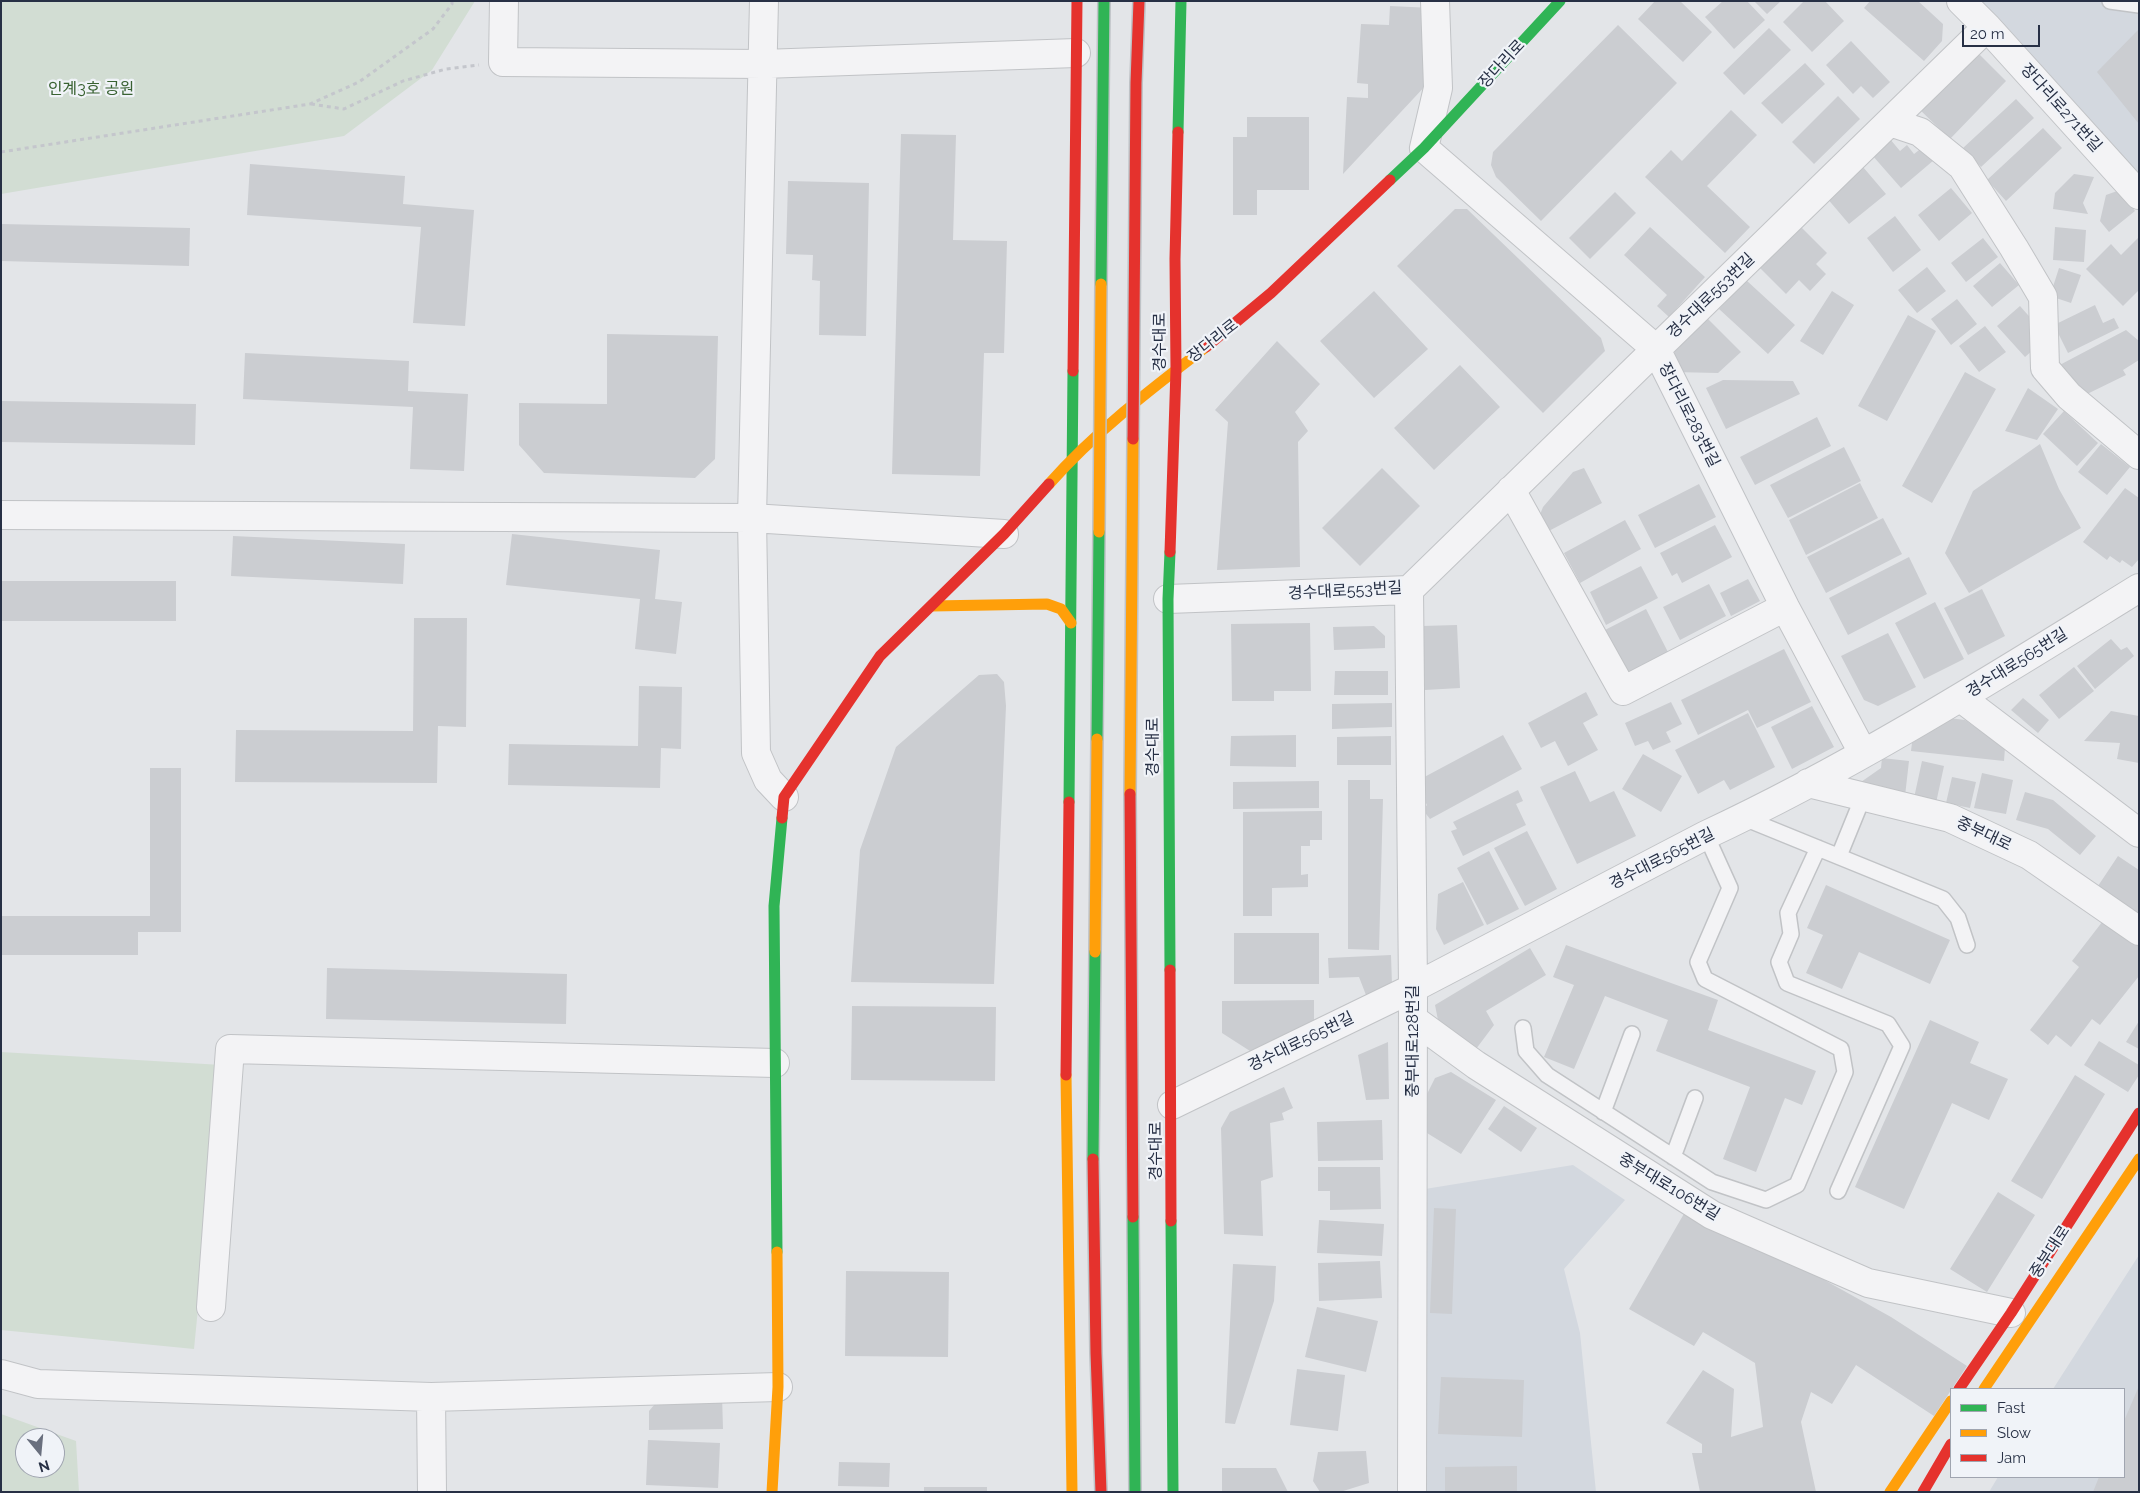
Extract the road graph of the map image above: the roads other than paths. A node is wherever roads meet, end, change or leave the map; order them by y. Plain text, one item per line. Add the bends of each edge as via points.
1 (504, 1) edge
2 (764, 1) edge
3 (1077, 1) edge
4 (1104, 1) edge
5 (1139, 1) edge
6 (1181, 1) edge
7 (1436, 1) edge
8 (1560, 1) edge
9 (1961, 1) edge
10 (2110, 1) edge
11 (2139, 5) edge
12 (1988, 27) junction
13 (1076, 53) junction
14 (763, 64) junction
15 (1890, 122) junction
16 (1424, 148) junction
17 (2139, 195) edge
18 (1656, 350) junction
19 (1176, 370) junction
20 (2139, 455) edge
21 (1073, 456) junction
22 (1511, 490) junction
23 (1, 515) edge
24 (752, 518) junction
25 (1004, 534) junction
26 (2139, 588) edge
27 (1408, 590) junction
28 (1168, 599) junction
29 (932, 606) junction
30 (1785, 607) junction
31 (1071, 623) junction
32 (1961, 698) junction
33 (1863, 753) junction
34 (1808, 783) junction
35 (1863, 796) junction
36 (784, 797) junction
37 (1744, 818) junction
38 (2139, 833) edge
39 (1706, 836) junction
40 (1818, 848) junction
41 (1839, 856) junction
42 (2139, 931) edge
43 (1967, 945) dead end
44 (1413, 988) junction
45 (1413, 1019) junction
46 (1523, 1028) dead end
47 (1632, 1034) dead end
48 (776, 1063) junction
49 (1695, 1098) dead end
50 (1172, 1105) junction
51 (1603, 1112) junction
52 (2139, 1113) edge
53 (1673, 1157) junction
54 (2139, 1159) edge
55 (1838, 1191) dead end
56 (211, 1307) dead end
57 (2011, 1313) junction
58 (1, 1374) edge
59 (778, 1387) junction
60 (1960, 1388) edge
61 (1985, 1388) edge
62 (431, 1397) junction
63 (1950, 1402) edge
64 (1950, 1446) edge
65 (432, 1492) edge
66 (772, 1492) edge
67 (1072, 1492) edge
68 (1101, 1492) edge
69 (1135, 1492) edge
70 (1173, 1492) edge
71 (1412, 1492) edge
72 (1890, 1492) edge
73 (1923, 1492) edge

1 - 14 street via 503,62
2 - 14 street
3 - 13 main road
4 - 68 main road, bridge via 1094,1126
5 - 69 main road, bridge via 1130,776
6 - 19 main road, 경수대로 via 1175,259
7 - 16 street via 1438,88
8 - 16 main road, 장다리로
9 - 12 street, 장다리로271번길
10 - 11 lane
12 - 15 street, 경수대로553번길
12 - 17 street, 장다리로271번길
13 - 14 street
13 - 21 main road
14 - 24 street
15 - 18 street, 경수대로553번길
15 - 20 street via 1920,132 1962,166 2043,297 2045,368 2069,396
16 - 18 street, 장다리로283번길
16 - 19 main road, 장다리로 via 1272,293
18 - 22 street, 경수대로553번길
18 - 30 street, 장다리로283번길
19 - 21 main road, 장다리로
19 - 28 main road, 경수대로
21 - 25 main road, 장다리로
21 - 31 main road
22 - 27 street, 경수대로553번길
22 - 30 street via 1623,691
23 - 24 street
24 - 25 street
24 - 36 street via 756,752 768,780
25 - 29 main road, 장다리로
26 - 32 street, 경수대로565번길
27 - 28 street, 경수대로553번길
27 - 44 street, 중부대로128번길
28 - 50 main road, 경수대로
29 - 31 main road via 1047,604 1061,609
29 - 36 main road, 장다리로 via 880,656
30 - 33 street, 장다리로283번길
31 - 67 main road via 1066,1099
32 - 33 street, 경수대로565번길
32 - 38 street
33 - 34 street, 경수대로565번길
34 - 35 street, 중부대로
34 - 37 street, 경수대로565번길
35 - 41 lane
35 - 42 street, 중부대로 via 1950,818 2028,855
36 - 48 main road via 774,906
37 - 39 street, 경수대로565번길
37 - 40 lane
39 - 44 street, 경수대로565번길
39 - 53 lane via 1730,888 1698,962 1705,979 1841,1049 1845,1072 1797,1185 1766,1200 1712,1182
40 - 41 lane
40 - 55 lane via 1788,913 1791,934 1779,962 1787,983 1888,1024 1902,1046
41 - 43 lane via 1943,899 1958,918
44 - 45 street, 중부대로128번길
44 - 50 street, 경수대로565번길
45 - 57 street, 중부대로106번길 via 1476,1065 1712,1215 1868,1283
45 - 71 street, 중부대로128번길
46 - 51 lane via 1526,1051 1547,1076
47 - 51 lane
48 - 56 street via 230,1049
48 - 59 main road
49 - 53 lane
50 - 70 main road, 경수대로
51 - 53 lane
52 - 57 main road, 중부대로
54 - 61 main road, 중부대로
57 - 60 main road, 중부대로
58 - 62 street via 38,1384
59 - 62 street
59 - 66 main road
62 - 65 street
63 - 72 main road
64 - 73 main road

